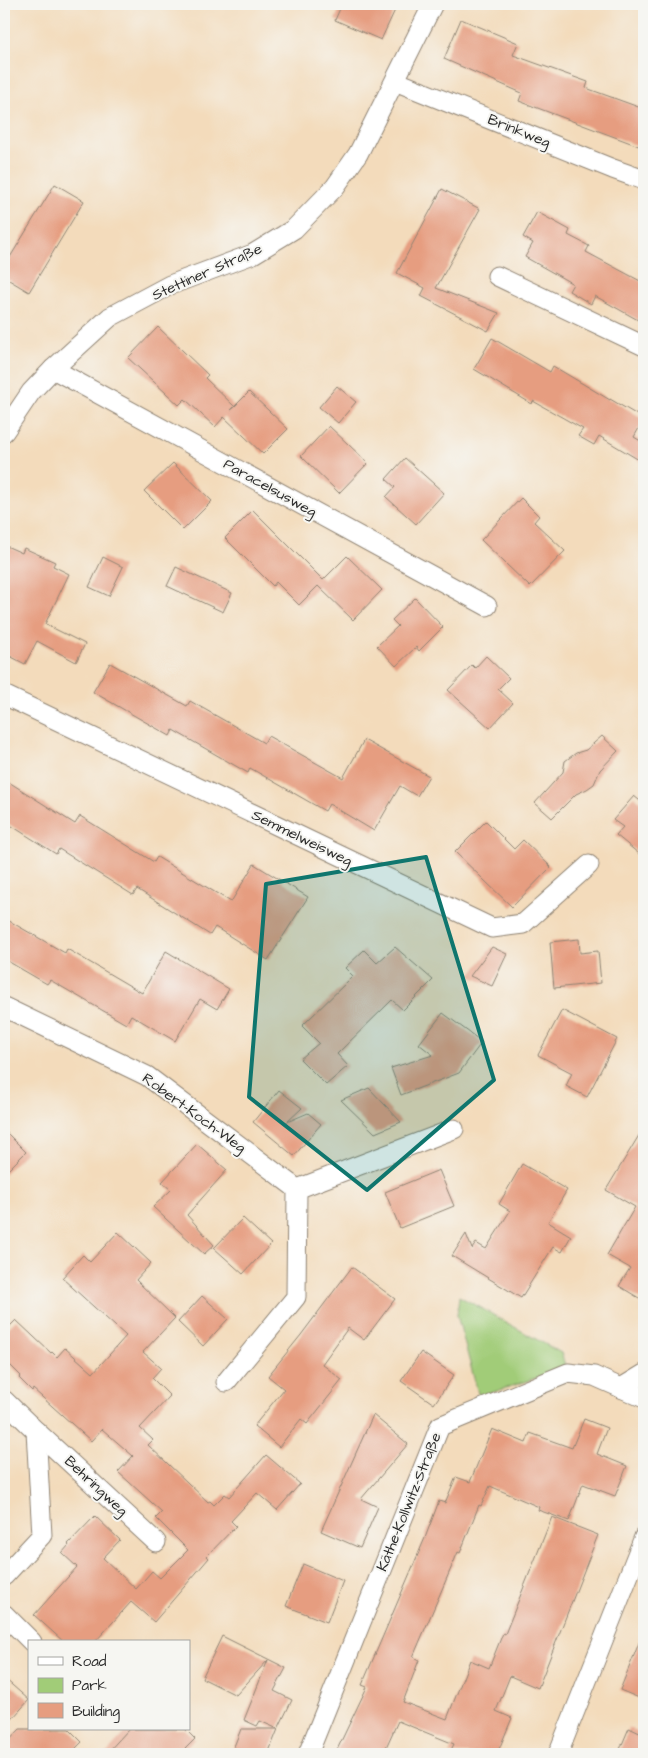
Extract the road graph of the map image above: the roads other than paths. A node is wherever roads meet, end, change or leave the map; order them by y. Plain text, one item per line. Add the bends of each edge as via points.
1 (432, 4) edge
2 (395, 81) junction
3 (644, 180) edge
4 (497, 276) dead end
5 (644, 346) edge
6 (52, 369) junction
7 (4, 432) edge
8 (487, 606) dead end
9 (4, 695) edge
10 (589, 866) dead end
11 (4, 1008) edge
12 (454, 1129) dead end
13 (297, 1189) junction
14 (644, 1374) edge
15 (226, 1382) dead end
16 (622, 1388) junction
17 (644, 1398) edge
18 (4, 1400) edge
19 (36, 1431) junction
20 (644, 1537) edge
21 (156, 1542) dead end
22 (4, 1576) edge
23 (4, 1614) edge
24 (30, 1640) edge
25 (308, 1754) edge
26 (558, 1754) edge

1 - 2 street, Stettiner Straße
2 - 3 street, Brinkweg
2 - 6 street, Stettiner Straße via 358,154 336,187 294,229 253,254 170,285 110,317
4 - 5 street
6 - 7 street, Stettiner Straße via 31,392
6 - 8 street, Paracelsusweg
9 - 10 street, Semmelweisweg via 492,928 522,924
11 - 13 street, Robert-Koch-Weg via 147,1076
12 - 13 street
13 - 15 street via 296,1297
14 - 16 street
16 - 17 street, Käthe-Kollwitz-Straße
16 - 25 street, Käthe-Kollwitz-Straße via 594,1376 568,1373 440,1426
18 - 19 street, Behringweg
19 - 21 street, Behringweg
19 - 22 street, Behringweg via 42,1535
20 - 26 street
23 - 24 street

